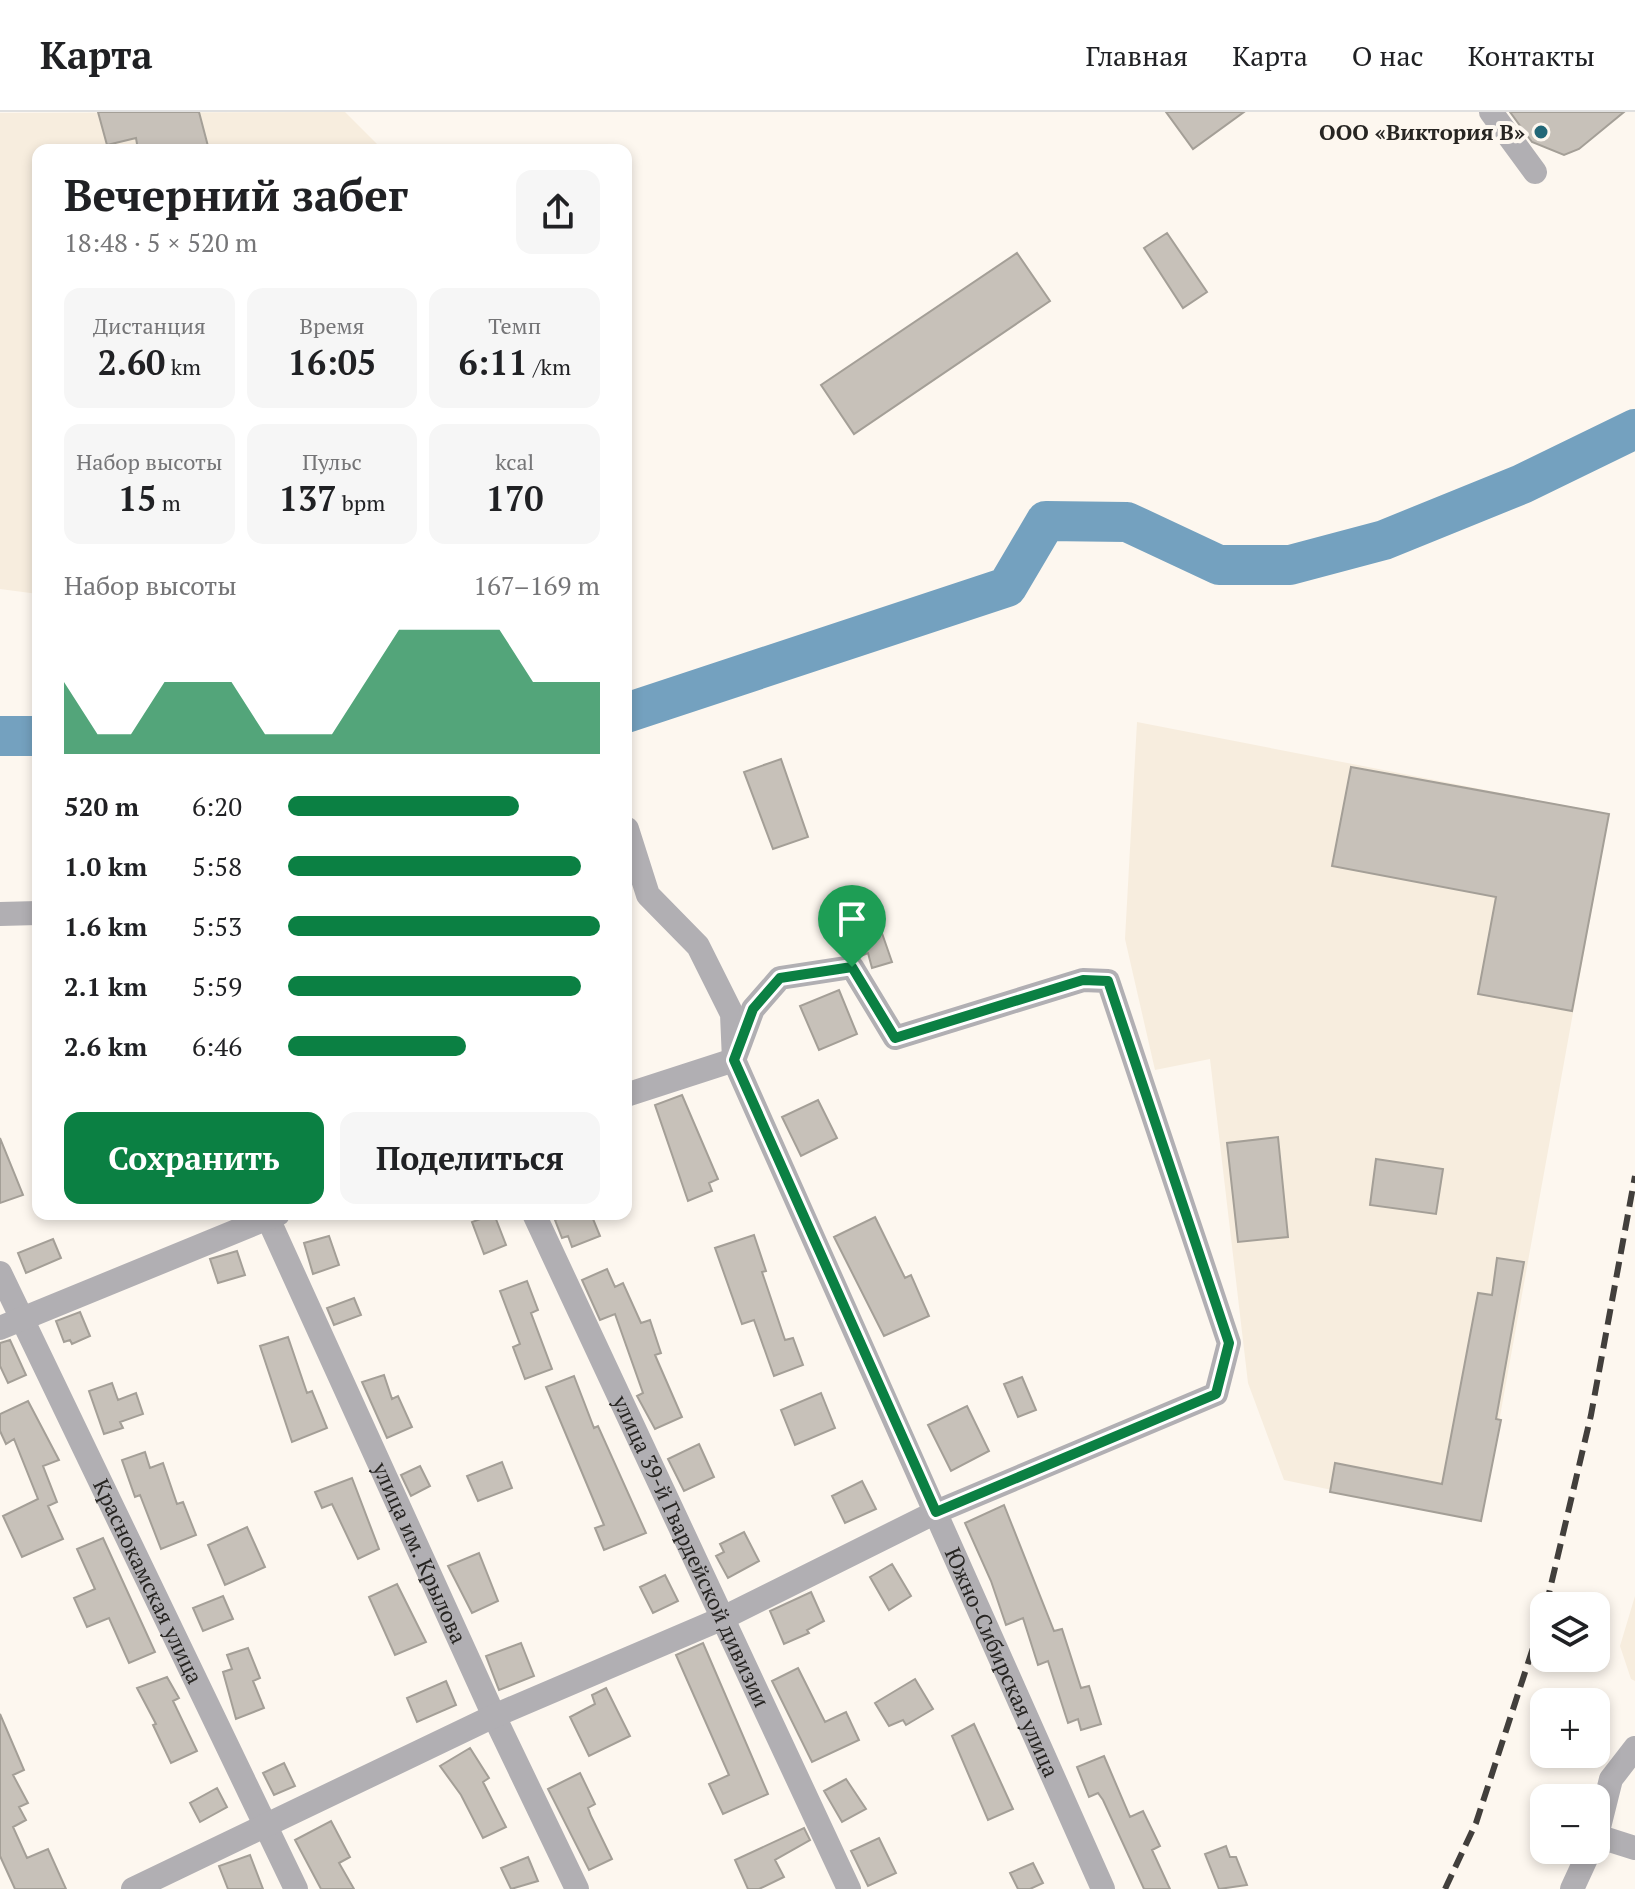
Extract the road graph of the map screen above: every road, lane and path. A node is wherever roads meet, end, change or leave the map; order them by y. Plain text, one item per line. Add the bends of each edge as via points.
1 (1491, 112) edge
2 (1535, 172) dead end
3 (632, 845) edge
4 (32, 913) edge
5 (0, 914) edge
6 (734, 1060) junction
7 (632, 1093) edge
8 (259, 1220) edge
9 (273, 1220) edge
10 (537, 1220) edge
11 (0, 1273) edge
12 (11, 1323) edge
13 (936, 1512) junction
14 (721, 1619) junction
15 (494, 1716) junction
16 (1635, 1748) edge
17 (1610, 1784) edge
18 (265, 1824) junction
19 (1610, 1844) edge
20 (1635, 1848) edge
21 (1584, 1864) edge
22 (133, 1889) edge
23 (296, 1889) edge
24 (577, 1889) edge
25 (849, 1889) edge
26 (1103, 1889) edge
27 (1572, 1889) edge

1 - 2 street
3 - 6 street, Южно-Сибирская улица via 648,895 698,946 732,1014
4 - 5 street
6 - 7 street
6 - 13 street, Южно-Сибирская улица
6 - 13 street via 753,1009 780,978 852,967 895,1038 1083,980 1108,981 1229,1343 1216,1394
8 - 12 street
9 - 15 street, улица им. Крылова
10 - 14 street, улица 39-й Гвардейской дивизии
11 - 12 street, Краснокамская улица
12 - 18 street, Краснокамская улица
13 - 14 street
13 - 26 street, Южно-Сибирская улица
14 - 15 street
14 - 25 street, улица 39-й Гвардейской дивизии
15 - 18 street
15 - 24 street, улица им. Крылова
16 - 17 street
18 - 22 street
18 - 23 street, Краснокамская улица
19 - 20 street
21 - 27 street

